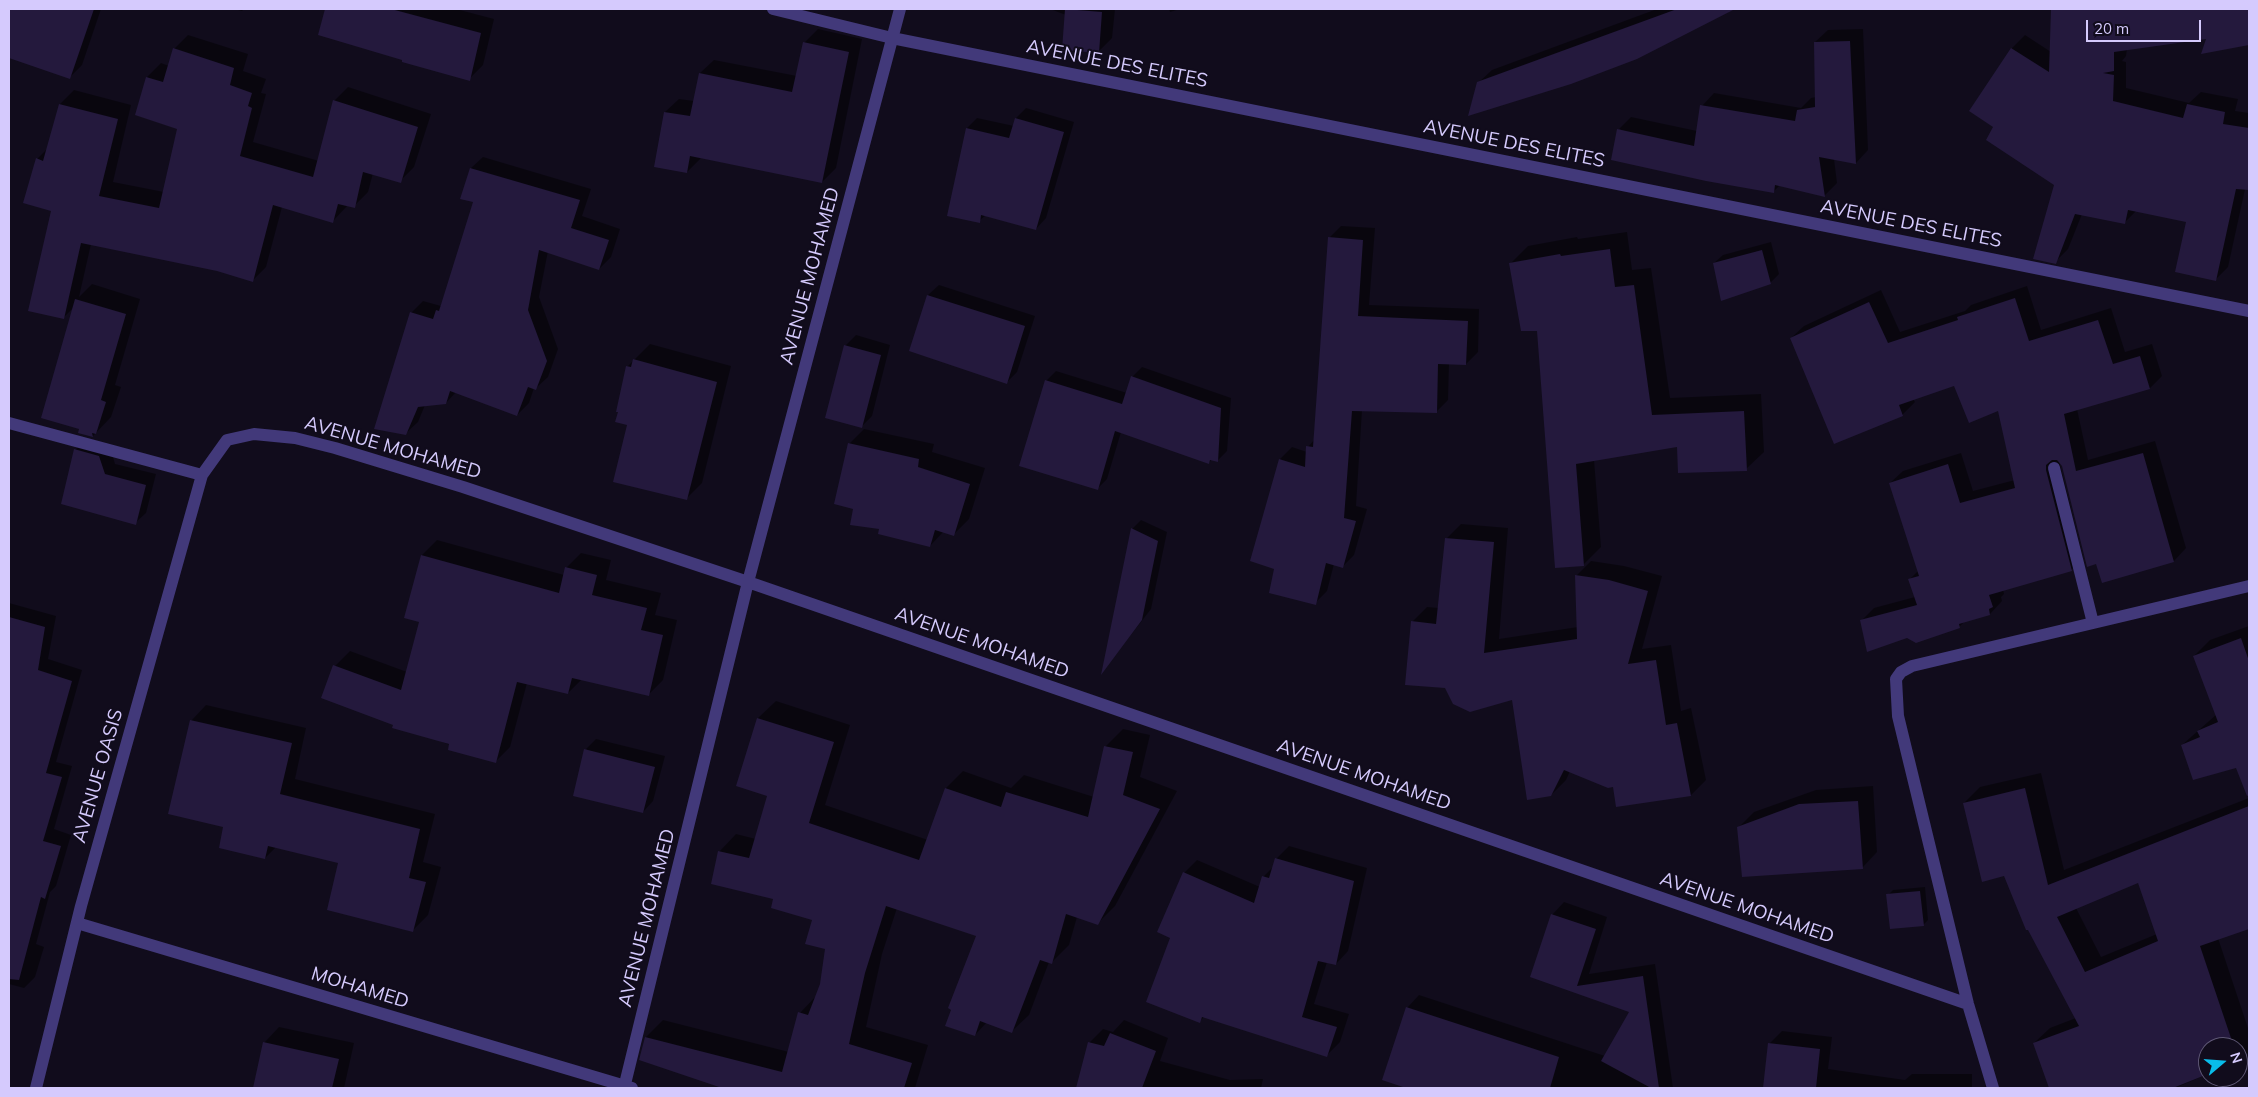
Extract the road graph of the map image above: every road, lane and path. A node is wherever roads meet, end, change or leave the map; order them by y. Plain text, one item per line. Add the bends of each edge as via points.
1 (773, 9) edge
2 (900, 9) edge
3 (892, 38) junction
4 (2249, 311) edge
5 (9, 423) edge
6 (2054, 468) dead end
7 (202, 475) junction
8 (748, 582) junction
9 (2249, 586) edge
10 (2092, 623) junction
11 (77, 923) junction
12 (1968, 1004) junction
13 (36, 1088) edge
14 (627, 1088) edge
15 (1993, 1088) edge

1 - 3 street, AVENUE DES ELITES
2 - 3 street, AVENUE MOHAMED
3 - 4 street, AVENUE DES ELITES
3 - 8 street, AVENUE MOHAMED
5 - 7 street
6 - 10 street
7 - 8 street, AVENUE MOHAMED via 226,440 254,434 295,438 463,488
7 - 11 street, AVENUE OASIS
8 - 12 street, AVENUE MOHAMED
8 - 14 street, AVENUE MOHAMED
9 - 10 street
10 - 12 street via 1912,666 1896,678 1898,716
11 - 13 street, AVENUE OASIS
11 - 14 street, MOHAMED
12 - 15 street

